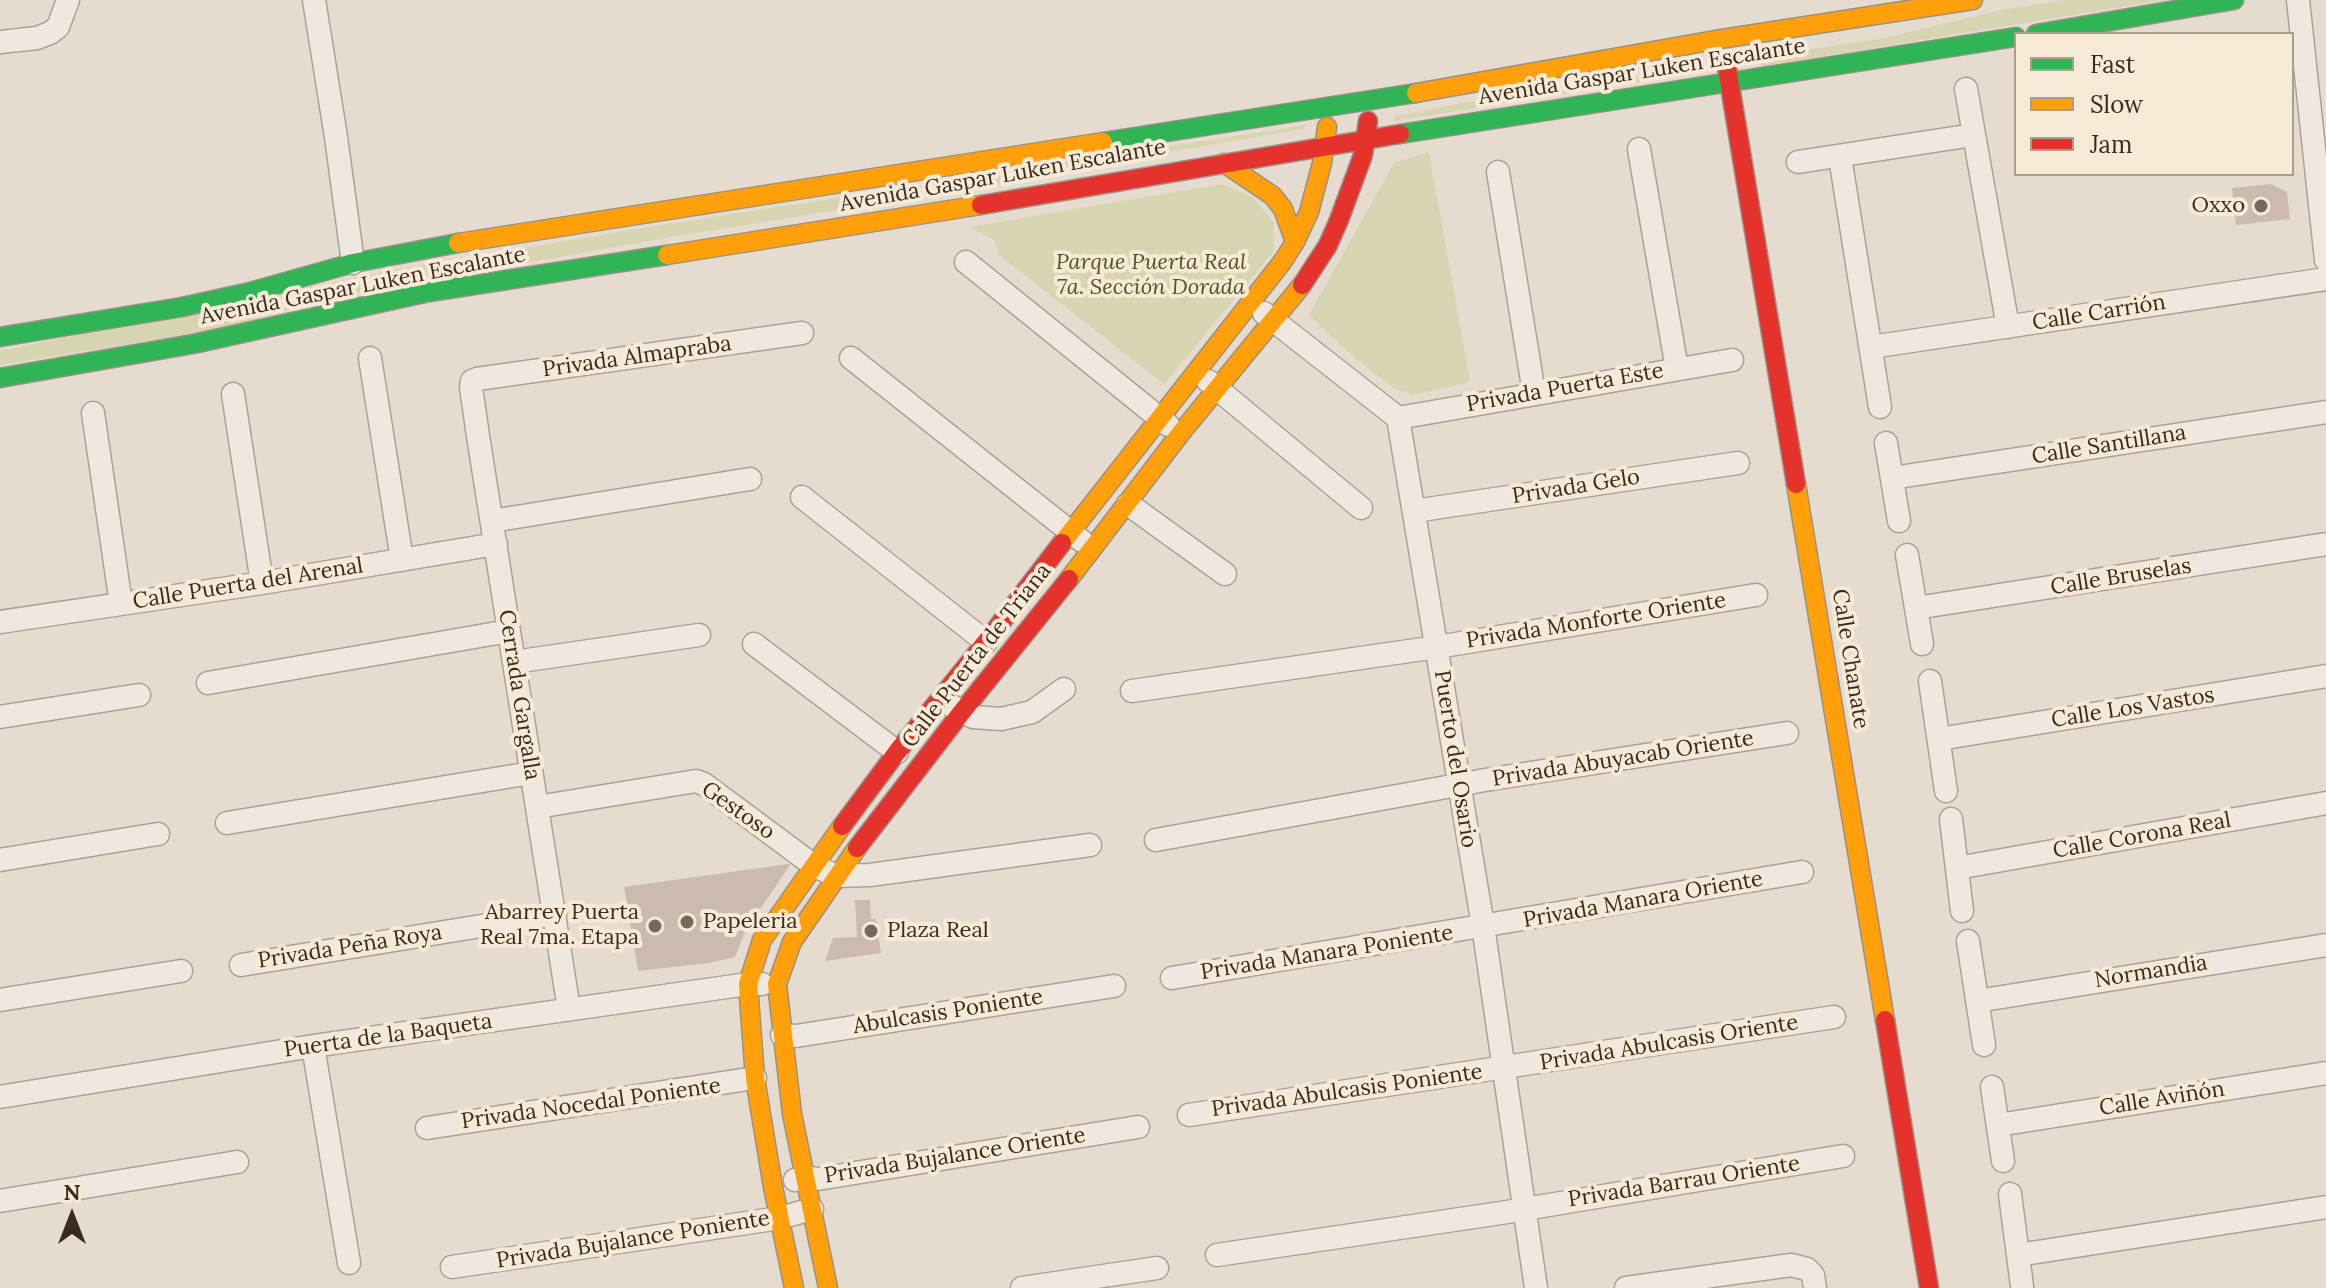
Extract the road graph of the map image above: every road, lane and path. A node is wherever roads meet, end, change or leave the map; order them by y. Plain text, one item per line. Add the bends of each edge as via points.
1 (68, 0) edge
2 (314, 0) edge
3 (1973, 0) edge
4 (2234, 0) edge
5 (2298, 0) edge
6 (2048, 32) edge
7 (2014, 37) edge
8 (1721, 39) junction
9 (0, 42) edge
10 (1729, 81) junction
11 (1966, 89) dead end
12 (1370, 101) junction
13 (1329, 107) junction
14 (2319, 130) edge
15 (1973, 135) junction
16 (1367, 141) junction
17 (1325, 146) junction
18 (1639, 149) dead end
19 (1840, 157) junction
20 (1798, 162) dead end
21 (1224, 163) junction
22 (1498, 172) dead end
23 (2323, 202) edge
24 (1309, 212) junction
25 (1339, 220) junction
26 (1295, 242) junction
27 (2326, 260) edge
28 (966, 262) dead end
29 (353, 263) junction
30 (2326, 279) edge
31 (1250, 302) junction
32 (1273, 321) junction
33 (2008, 327) junction
34 (802, 333) dead end
35 (0, 337) edge
36 (1871, 347) junction
37 (370, 358) dead end
38 (851, 358) dead end
39 (1732, 360) dead end
40 (1677, 369) junction
41 (1195, 371) junction
42 (0, 378) edge
43 (472, 381) joint
44 (1217, 388) junction
45 (1534, 393) junction
46 (233, 394) dead end
47 (1880, 407) dead end
48 (2326, 412) edge
49 (93, 413) dead end
50 (1159, 417) junction
51 (1398, 418) junction
52 (1180, 434) junction
53 (1886, 443) dead end
54 (1738, 463) dead end
55 (1892, 478) junction
56 (750, 479) dead end
57 (802, 497) dead end
58 (1128, 504) junction
59 (1361, 508) dead end
60 (1414, 511) junction
61 (492, 521) junction
62 (1899, 521) dead end
63 (1071, 532) junction
64 (496, 544) junction
65 (2326, 544) edge
66 (1093, 549) junction
67 (1907, 555) dead end
68 (402, 560) junction
69 (1225, 574) dead end
70 (262, 583) junction
71 (1756, 595) dead end
72 (121, 604) junction
73 (1916, 608) junction
74 (0, 622) edge
75 (509, 631) junction
76 (699, 635) dead end
77 (986, 642) junction
78 (754, 644) dead end
79 (1922, 644) dead end
80 (1437, 647) junction
81 (514, 662) junction
82 (2326, 676) edge
83 (1930, 681) dead end
84 (208, 683) dead end
85 (1064, 689) dead end
86 (1132, 691) dead end
87 (139, 695) dead end
88 (941, 698) junction
89 (961, 713) junction
90 (0, 717) edge
91 (1787, 733) dead end
92 (1939, 739) junction
93 (897, 752) junction
94 (531, 773) junction
95 (1459, 785) junction
96 (1946, 791) dead end
97 (2326, 803) edge
98 (537, 807) junction
99 (1951, 819) dead end
100 (227, 823) dead end
101 (158, 834) dead end
102 (1156, 840) dead end
103 (1090, 845) dead end
104 (0, 860) edge
105 (813, 865) junction
106 (1957, 868) junction
107 (1802, 872) dead end
108 (836, 876) junction
109 (1962, 911) dead end
110 (555, 914) junction
111 (1483, 926) junction
112 (1968, 941) dead end
113 (2326, 945) edge
114 (241, 965) dead end
115 (181, 971) dead end
116 (1172, 978) dead end
117 (748, 984) junction
118 (777, 984) junction
119 (1114, 986) dead end
120 (0, 1000) edge
121 (1977, 1001) junction
122 (569, 1009) junction
123 (1834, 1017) dead end
124 (782, 1035) junction
125 (1984, 1045) dead end
126 (313, 1046) junction
127 (1504, 1068) junction
128 (2326, 1073) edge
129 (755, 1078) junction
130 (1992, 1087) dead end
131 (0, 1097) edge
132 (1189, 1115) dead end
133 (1998, 1125) junction
134 (1138, 1127) dead end
135 (427, 1128) dead end
136 (1843, 1156) dead end
137 (2003, 1161) dead end
138 (237, 1162) dead end
139 (805, 1177) junction
140 (773, 1187) junction
141 (2010, 1194) dead end
142 (0, 1201) edge
143 (2326, 1207) edge
144 (812, 1209) junction
145 (1524, 1209) junction
146 (780, 1218) junction
147 (1217, 1255) dead end
148 (2018, 1255) junction
149 (349, 1263) dead end
150 (452, 1267) dead end
151 (1157, 1268) dead end
152 (1814, 1282) edge
153 (1679, 1284) edge
154 (2022, 1286) dead end
155 (794, 1288) edge
156 (828, 1288) edge
157 (1022, 1288) edge
158 (1536, 1288) edge
159 (1626, 1288) edge
160 (1929, 1288) edge

1 - 9 street via 58,27 50,33
2 - 29 street
3 - 8 street, Avenida Gaspar Luken Escalante
4 - 6 street
5 - 14 street
7 - 10 street, Avenida Gaspar Luken Escalante
8 - 10 street, Calle Chanate
8 - 12 street, Avenida Gaspar Luken Escalante
10 - 16 street, Avenida Gaspar Luken Escalante
10 - 160 street, Calle Chanate
11 - 15 street
12 - 13 street, Avenida Gaspar Luken Escalante
12 - 16 street, Calle Puerta de Triana
13 - 17 street, Calle Puerta de Triana
13 - 29 street, Avenida Gaspar Luken Escalante via 500,235
14 - 23 street
15 - 19 street
15 - 33 street
16 - 17 street, Avenida Gaspar Luken Escalante
16 - 25 street, Calle Puerta de Triana
17 - 21 street, Avenida Gaspar Luken Escalante
17 - 24 street, Calle Puerta de Triana
18 - 40 street
19 - 20 street
19 - 36 street
21 - 26 street via 1273,196
21 - 42 street, Avenida Gaspar Luken Escalante via 429,292 193,344
22 - 45 street
23 - 27 street
24 - 25 street
24 - 26 street, Calle Puerta de Triana
25 - 32 street, Calle Puerta de Triana via 1312,271
26 - 31 street, Calle Puerta de Triana
28 - 50 street
29 - 35 street, Avenida Gaspar Luken Escalante via 182,307
30 - 33 street, Calle Carrión
31 - 32 street
31 - 41 street, Calle Puerta de Triana
32 - 44 street, Calle Puerta de Triana
32 - 51 street
33 - 36 street, Calle Carrión
34 - 43 street, Privada Almapraba
36 - 47 street
37 - 68 street
38 - 63 street
39 - 40 street, Privada Puerta Este
40 - 45 street, Privada Puerta Este
41 - 44 street
41 - 50 street, Calle Puerta de Triana
43 - 61 street, Cerrada Gargalla
44 - 52 street, Calle Puerta de Triana
44 - 59 street
45 - 51 street, Privada Puerta Este
46 - 70 street
48 - 55 street, Calle Santillana
49 - 72 street
50 - 52 street
50 - 63 street, Calle Puerta de Triana
51 - 60 street, Puerto del Osario
52 - 58 street, Calle Puerta de Triana
53 - 55 street
54 - 60 street, Privada Gelo
55 - 62 street
56 - 61 street
57 - 77 street
58 - 66 street, Calle Puerta de Triana
58 - 69 street
60 - 80 street, Puerto del Osario
61 - 64 street, Cerrada Gargalla
63 - 66 street
63 - 77 street, Calle Puerta de Triana
64 - 68 street, Calle Puerta del Arenal
64 - 75 street, Cerrada Gargalla
65 - 73 street, Calle Bruselas
66 - 89 street, Calle Puerta de Triana
67 - 73 street
68 - 70 street, Calle Puerta del Arenal
70 - 72 street, Calle Puerta del Arenal
71 - 80 street, Privada Monforte Oriente
72 - 74 street, Calle Puerta del Arenal
73 - 79 street
75 - 81 street, Cerrada Gargalla
75 - 84 street
76 - 81 street
77 - 88 street, Calle Puerta de Triana
78 - 93 street
80 - 86 street, Privada Monforte Oriente
80 - 95 street, Puerto del Osario
81 - 94 street, Cerrada Gargalla
82 - 92 street, Calle Los Vastos
83 - 92 street
85 - 89 street via 1020,715 984,719
87 - 90 street
88 - 89 street
88 - 93 street, Calle Puerta de Triana
89 - 108 street, Calle Puerta de Triana
91 - 95 street, Privada Abuyacab Oriente
92 - 96 street
93 - 105 street, Calle Puerta de Triana
94 - 98 street, Cerrada Gargalla
94 - 100 street
95 - 102 street, Privada Abuyacab Oriente
95 - 111 street, Puerto del Osario
97 - 106 street, Calle Corona Real
98 - 105 street, Gestoso via 696,781
98 - 110 street, Cerrada Gargalla
99 - 106 street
101 - 104 street
103 - 108 street
105 - 108 street, Gestoso
105 - 117 street, Calle Puerta de Triana via 762,940
106 - 109 street
107 - 111 street, Privada Manara Oriente
108 - 118 street, Calle Puerta de Triana via 792,942
110 - 114 street, Privada Peña Roya
110 - 122 street, Cerrada Gargalla
111 - 116 street, Privada Manara Poniente
111 - 127 street, Puerto del Osario
112 - 121 street
113 - 121 street, Normandia
115 - 120 street
117 - 118 street, Puerta de la Baqueta
117 - 122 street, Puerta de la Baqueta
117 - 129 street, Calle Puerta de Triana
118 - 124 street, Calle Puerta de Triana
119 - 124 street, Abulcasis Poniente
121 - 125 street
122 - 126 street, Puerta de la Baqueta
123 - 127 street, Privada Abulcasis Oriente
124 - 139 street, Calle Puerta de Triana
126 - 131 street, Puerta de la Baqueta
126 - 149 street
127 - 132 street, Privada Abulcasis Poniente
127 - 145 street, Puerto del Osario
128 - 133 street, Calle Aviñón
129 - 135 street, Privada Nocedal Poniente
129 - 140 street, Calle Puerta de Triana
130 - 133 street
133 - 137 street
134 - 139 street, Privada Bujalance Oriente
136 - 145 street, Privada Barrau Oriente
138 - 142 street
139 - 140 street, Privada Bujalance Oriente
139 - 144 street, Calle Puerta de Triana
140 - 146 street, Calle Puerta de Triana
141 - 148 street
143 - 148 street
144 - 146 street, Privada Bujalance Poniente
144 - 156 street, Calle Puerta de Triana
145 - 147 street, Privada Barrau Oriente
145 - 158 street, Puerto del Osario
146 - 150 street, Privada Bujalance Poniente
146 - 155 street, Calle Puerta de Triana
148 - 154 street
151 - 157 street
152 - 153 street via 1807,1269 1791,1265
153 - 159 street

